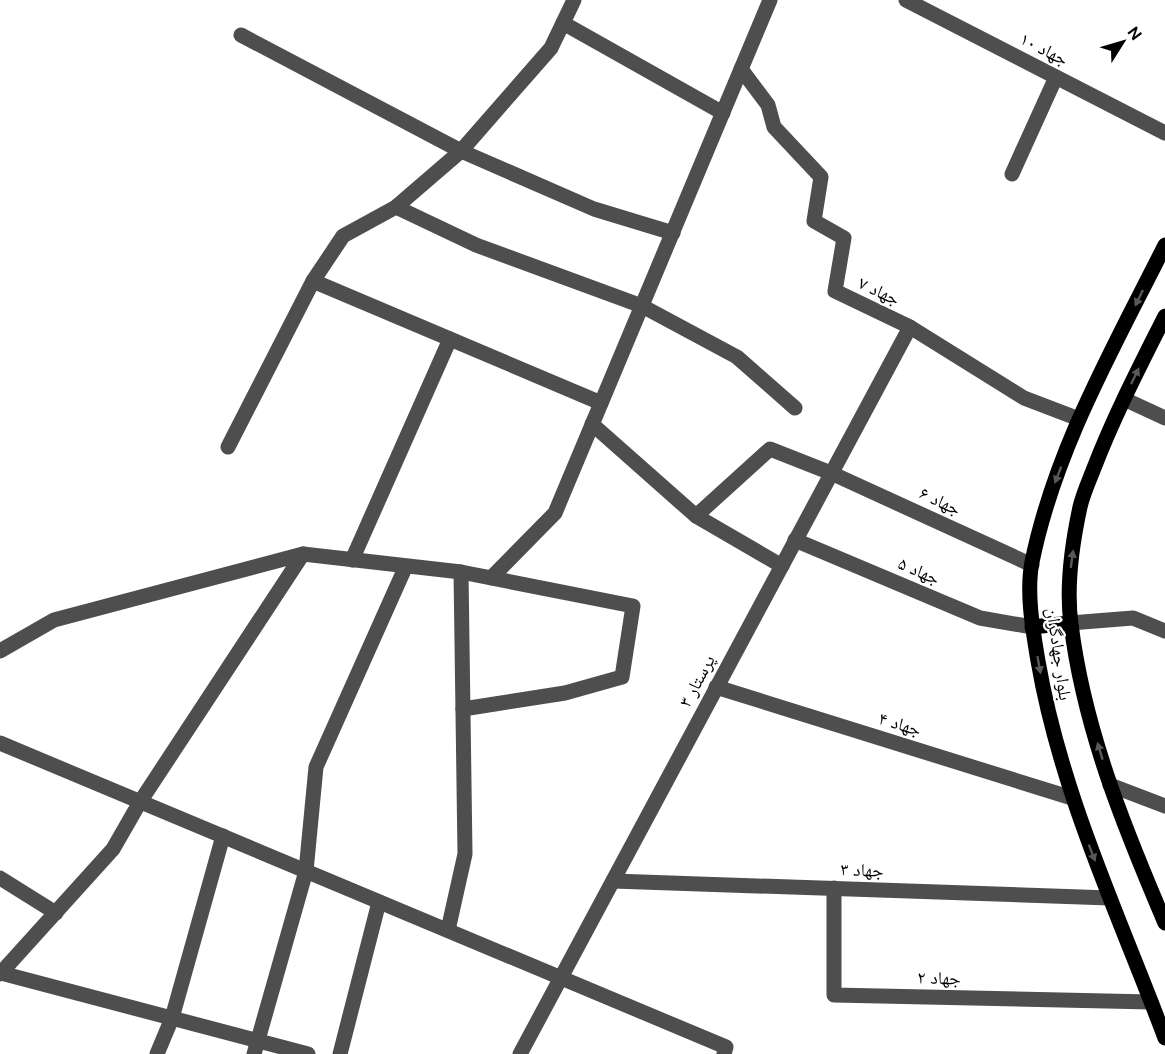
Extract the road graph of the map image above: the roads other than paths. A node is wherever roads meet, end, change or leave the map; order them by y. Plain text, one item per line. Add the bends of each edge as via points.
1 (574, 0) edge
2 (770, 0) edge
3 (906, 0) edge
4 (563, 23) junction
5 (240, 35) dead end
6 (741, 69) junction
7 (1056, 77) junction
8 (723, 113) junction
9 (1165, 133) edge
10 (460, 151) junction
11 (1012, 174) dead end
12 (396, 207) junction
13 (672, 233) junction
14 (1165, 245) edge
15 (313, 281) junction
16 (642, 306) junction
17 (1165, 316) edge
18 (909, 327) junction
19 (450, 339) junction
20 (1124, 399) junction
21 (601, 403) junction
22 (795, 408) dead end
23 (1165, 418) edge
24 (1079, 419) junction
25 (592, 424) junction
26 (228, 447) dead end
27 (831, 473) junction
28 (696, 516) junction
29 (795, 540) junction
30 (303, 554) junction
31 (352, 560) junction
32 (1032, 565) junction
33 (782, 566) junction
34 (405, 568) junction
35 (461, 572) junction
36 (491, 578) junction
37 (1070, 623) junction
38 (1032, 627) junction
39 (1165, 631) edge
40 (0, 651) edge
41 (716, 687) junction
42 (463, 709) junction
43 (0, 743) edge
44 (1110, 785) junction
45 (1072, 798) junction
46 (140, 802) junction
47 (1165, 806) edge
48 (223, 836) junction
49 (306, 871) junction
50 (0, 878) edge
51 (612, 880) junction
52 (834, 888) junction
53 (1110, 898) junction
54 (380, 902) junction
55 (56, 913) junction
56 (1165, 923) edge
57 (448, 930) junction
58 (0, 973) edge
59 (561, 977) junction
60 (1151, 1002) junction
61 (172, 1018) junction
62 (1165, 1038) edge
63 (257, 1048) edge
64 (725, 1050) edge
65 (157, 1054) edge
66 (308, 1054) edge
67 (340, 1054) edge
68 (519, 1054) edge

1 - 4 street
2 - 6 street
3 - 7 street, جهاد ۱۰
4 - 8 street
4 - 10 street via 551,48
5 - 10 street
6 - 8 street
6 - 18 street, جهاد ۷ via 768,105 774,127 821,177 814,221 844,238 835,291
7 - 9 street, جهاد ۱۰
7 - 11 street
8 - 13 street
10 - 12 street
10 - 13 street via 594,209
12 - 15 street via 342,236
12 - 16 street via 476,245
13 - 16 street
14 -> 24 main road, بلوار جهادگران
15 - 19 street
15 - 26 street
16 - 21 street
16 - 22 street via 737,357
20 -> 17 main road, بلوار جهادگران
18 - 24 street, جهاد ۷ via 1024,398
18 - 27 street, پرستار ۳
19 - 21 street
19 - 31 street
20 - 23 street
37 -> 20 main road, بلوار جهادگران via 1071,569 1080,505
21 - 25 street
24 -> 32 main road, بلوار جهادگران via 1050,496
25 - 28 street
25 - 36 street via 555,513
27 - 28 street, جهاد ۶ via 770,449
27 - 29 street, پرستار ۳
27 - 32 street, جهاد ۶
28 - 33 street
29 - 33 street, پرستار ۳
29 - 38 street, جهاد ۵ via 980,618
30 - 31 street
30 - 40 street via 54,620
30 - 46 street
31 - 34 street
32 - 38 main road, بلوار جهادگران
33 - 41 street, پرستار ۳
34 - 35 street
34 - 49 street via 316,767
35 - 36 street
35 - 42 street
36 - 42 street via 633,606 622,677 565,693
37 - 38 main road
37 - 39 street via 1133,618
44 -> 37 main road, بلوار جهادگران via 1087,709
38 -> 45 main road, بلوار جهادگران via 1048,719
41 - 45 street, جهاد ۴
41 - 51 street, پرستار ۳
42 - 57 street via 465,854
43 - 46 street
44 - 47 street
44 - 56 main road, بلوار جهادگران
45 -> 53 main road, بلوار جهادگران
46 - 48 street
46 - 55 street via 113,849
48 - 49 street
48 - 61 street
49 - 54 street
49 - 63 street
50 - 55 street
51 - 52 street, جهاد ۳
51 - 59 street, پرستار ۳
52 - 53 street, جهاد ۳
52 - 60 street, جهاد ۲ via 834,995
53 - 60 main road, بلوار جهادگران
54 - 57 street
54 - 67 street
55 - 58 street
57 - 59 street
58 - 61 street
59 - 64 street
59 - 68 street, پرستار ۳
60 - 62 main road, بلوار جهادگران
61 - 63 street
61 - 65 street
63 - 66 street

